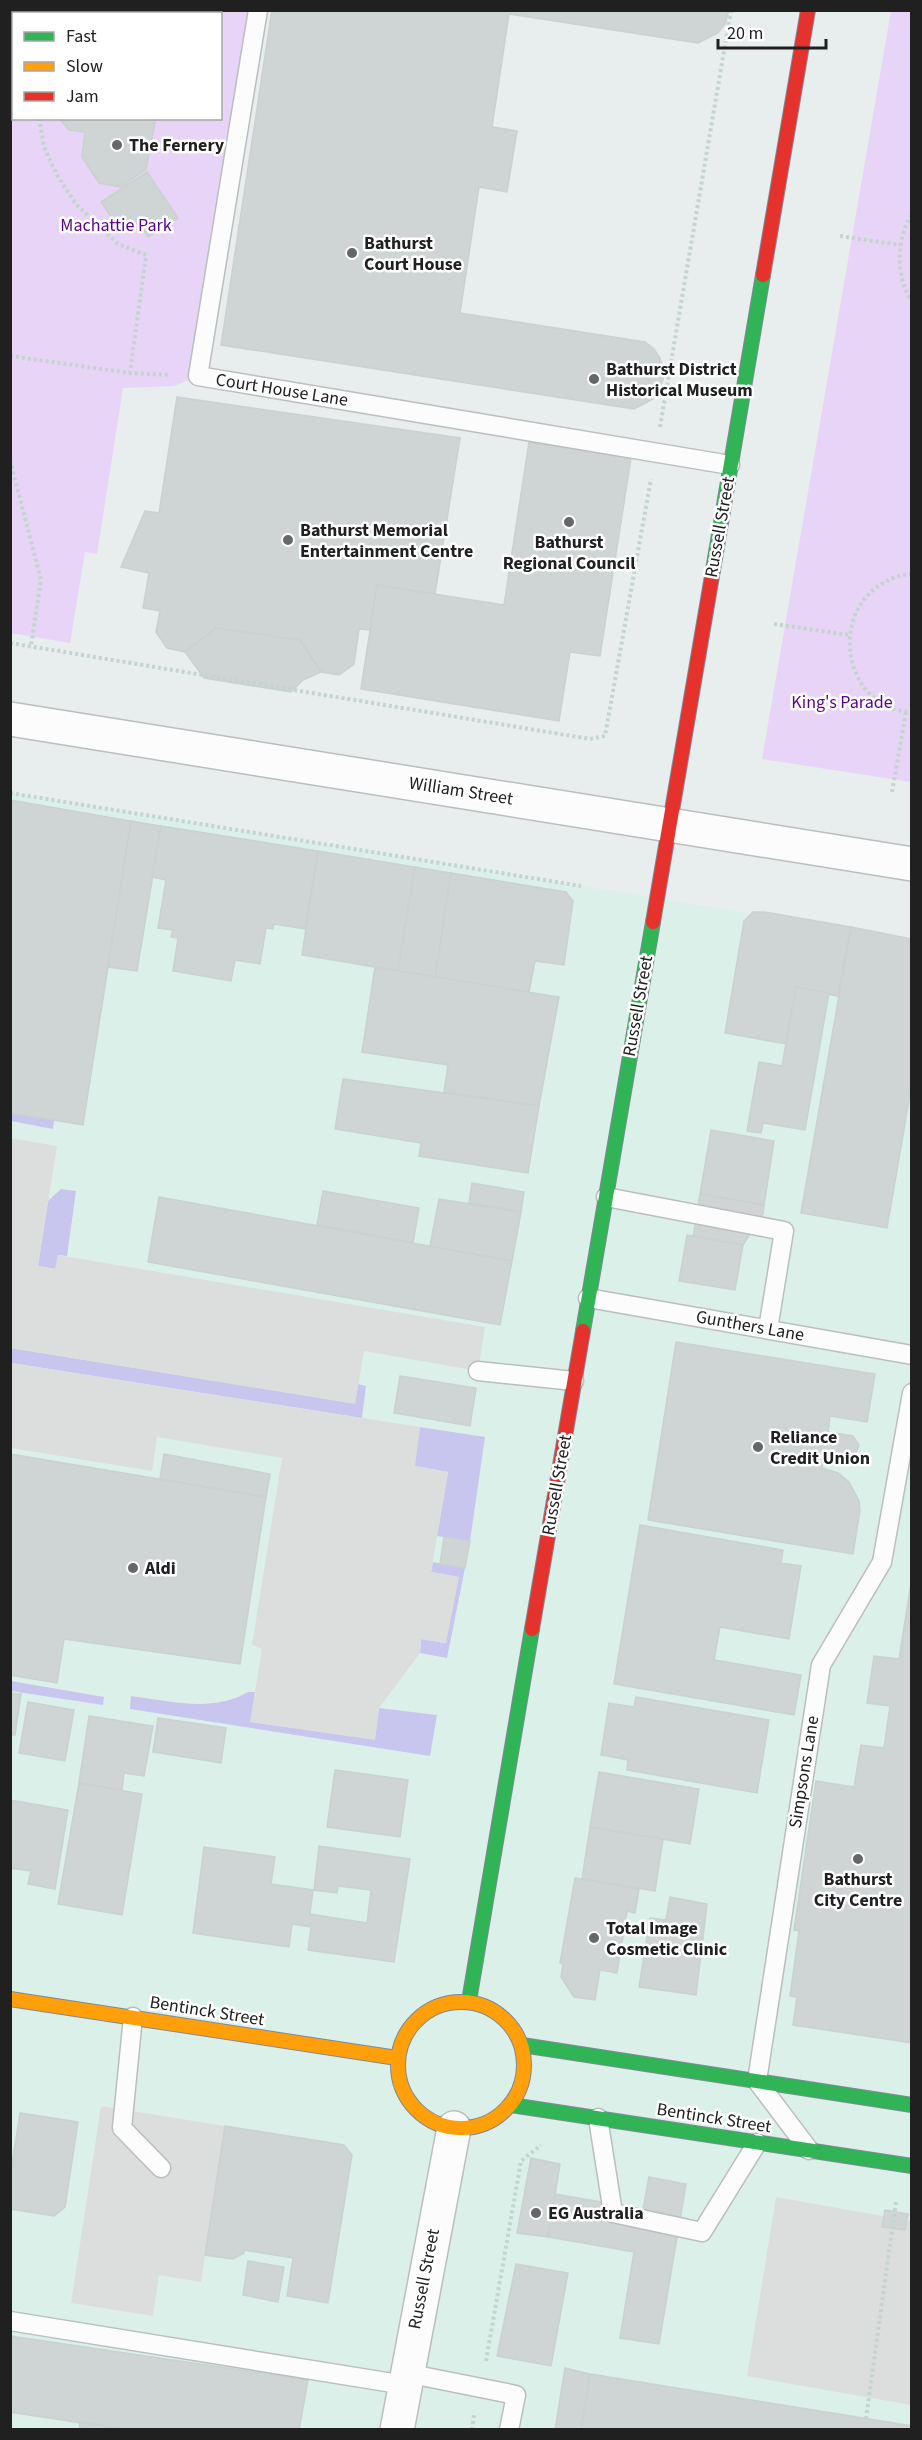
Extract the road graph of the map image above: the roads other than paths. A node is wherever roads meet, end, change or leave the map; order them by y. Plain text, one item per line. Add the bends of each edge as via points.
1 (258, 10) edge
2 (808, 10) edge
3 (730, 465) junction
4 (10, 719) edge
5 (669, 825) junction
6 (912, 864) edge
7 (606, 1197) junction
8 (588, 1298) junction
9 (768, 1329) junction
10 (912, 1355) edge
11 (478, 1371) dead end
12 (574, 1381) junction
13 (912, 1394) edge
14 (10, 1999) edge
15 (469, 2001) junction
16 (133, 2018) junction
17 (522, 2045) junction
18 (397, 2058) junction
19 (757, 2081) junction
20 (512, 2105) junction
21 (912, 2105) edge
22 (598, 2118) junction
23 (454, 2128) junction
24 (757, 2143) junction
25 (809, 2150) junction
26 (912, 2166) edge
27 (160, 2168) dead end
28 (10, 2321) edge
29 (405, 2379) junction
30 (397, 2430) edge
31 (509, 2430) edge

1 - 3 lane, Court House Lane via 198,376
2 - 3 street, Russell Street
3 - 5 street, Russell Street
4 - 5 street, William Street
5 - 6 street, William Street
5 - 7 street, Russell Street
7 - 8 street, Russell Street
7 - 9 lane via 784,1231
8 - 9 lane, Gunthers Lane
8 - 12 street, Russell Street
9 - 10 lane, Gunthers Lane
11 - 12 lane
12 - 15 street, Russell Street
13 - 19 lane, Simpsons Lane via 882,1562 821,1665
14 - 16 street, Bentinck Street
15 - 17 street via 502,2015
15 - 18 street via 448,2002 429,2010 413,2023
16 - 18 street, Bentinck Street
16 - 27 lane via 122,2127
17 - 19 street
17 - 20 street via 525,2066
18 - 23 street via 407,2098 420,2113
19 - 21 street
19 - 25 lane
20 - 22 street, Bentinck Street
20 - 23 street via 495,2119 476,2127
22 - 24 street, Bentinck Street
22 - 24 lane via 613,2213 702,2232
23 - 29 street, Russell Street
24 - 25 street, Bentinck Street
25 - 26 street, Bentinck Street
28 - 29 lane
29 - 30 street, Russell Street
29 - 31 lane via 516,2395

